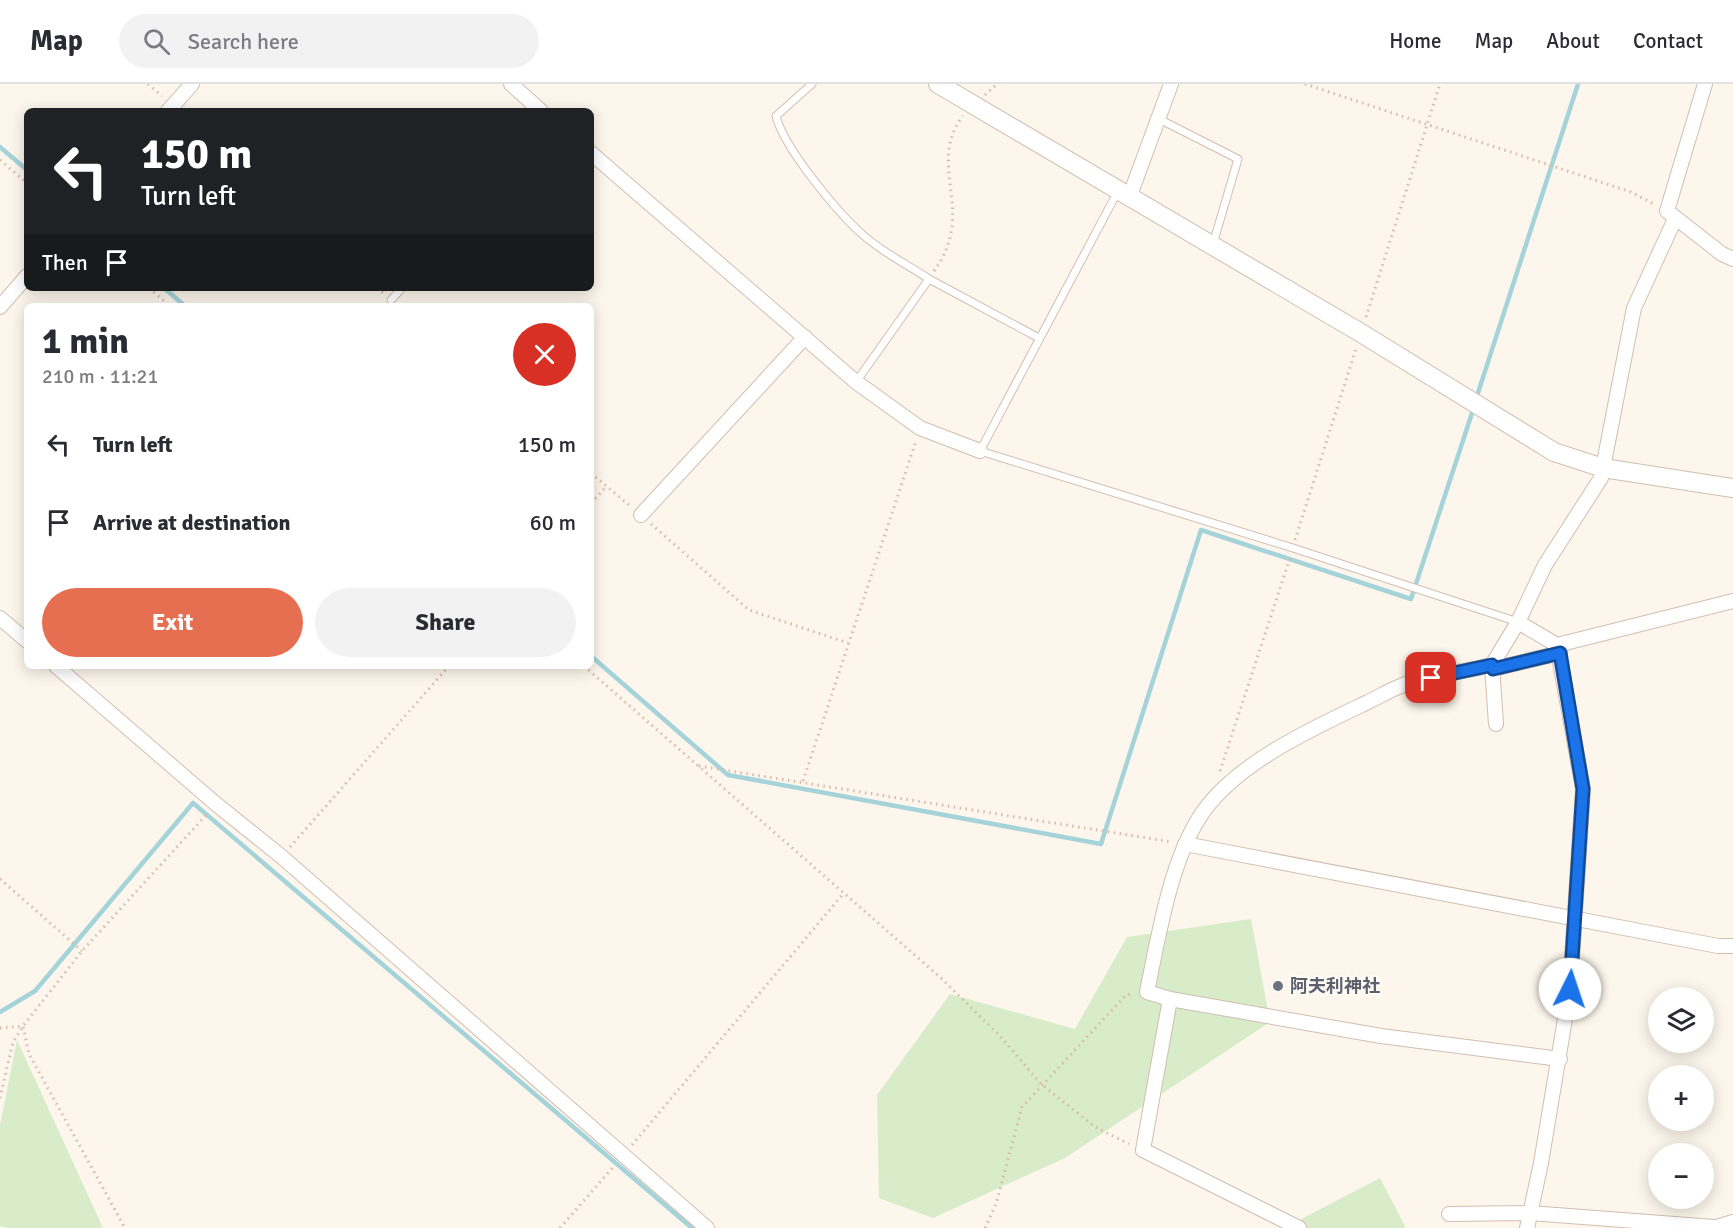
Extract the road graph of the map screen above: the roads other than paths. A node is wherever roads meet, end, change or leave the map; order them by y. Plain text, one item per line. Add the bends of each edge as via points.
1 (192, 84) edge
2 (511, 84) edge
3 (812, 84) edge
4 (938, 84) edge
5 (1172, 84) edge
6 (1705, 84) edge
7 (171, 108) edge
8 (538, 108) edge
9 (1159, 119) junction
10 (594, 156) edge
11 (1124, 195) junction
12 (1671, 215) junction
13 (1212, 246) junction
14 (1733, 259) edge
15 (929, 279) junction
16 (24, 280) edge
17 (399, 291) edge
18 (391, 300) dead end
19 (0, 308) edge
20 (805, 337) junction
21 (1039, 338) junction
22 (856, 382) junction
23 (980, 451) junction
24 (1603, 468) junction
25 (1733, 488) edge
26 (640, 515) road end
27 (1733, 601) edge
28 (0, 618) edge
29 (1518, 622) junction
30 (24, 638) edge
31 (1558, 649) junction
32 (1492, 667) junction
33 (59, 669) edge
34 (1496, 724) dead end
35 (1185, 844) junction
36 (1575, 919) junction
37 (1733, 946) edge
38 (1170, 999) junction
39 (1560, 1059) junction
40 (1530, 1213) junction
41 (1449, 1214) dead end
42 (1733, 1222) edge
43 (706, 1228) edge
44 (1299, 1228) edge
45 (1527, 1228) edge
46 (1714, 1228) edge

1 - 7 street
2 - 8 street
3 - 15 lane via 776,116 780,129 823,190 863,235
4 - 11 street
5 - 9 street
6 - 12 street
9 - 11 street
9 - 13 lane via 1238,159
10 - 20 street
11 - 13 street
11 - 21 lane
12 - 14 street
12 - 24 street via 1634,308
13 - 24 street via 1554,452
15 - 21 lane
15 - 22 lane
16 - 19 street
17 - 18 lane
20 - 22 street
20 - 26 street
21 - 23 lane
22 - 23 street via 920,428
23 - 29 lane
24 - 25 street
24 - 29 street via 1601,478 1545,565
27 - 31 street
28 - 30 street
29 - 31 street
29 - 32 street
31 - 32 street
31 - 36 street via 1583,789
32 - 34 street
32 - 35 street via 1410,683 1277,750 1226,785 1200,816
33 - 43 street via 282,857
35 - 36 street
35 - 38 street via 1162,916 1147,992
36 - 37 street
36 - 39 street
38 - 39 street via 1382,1036
38 - 44 street via 1143,1150
39 - 40 street
40 - 41 street
40 - 45 street
40 - 46 street
42 - 46 street

